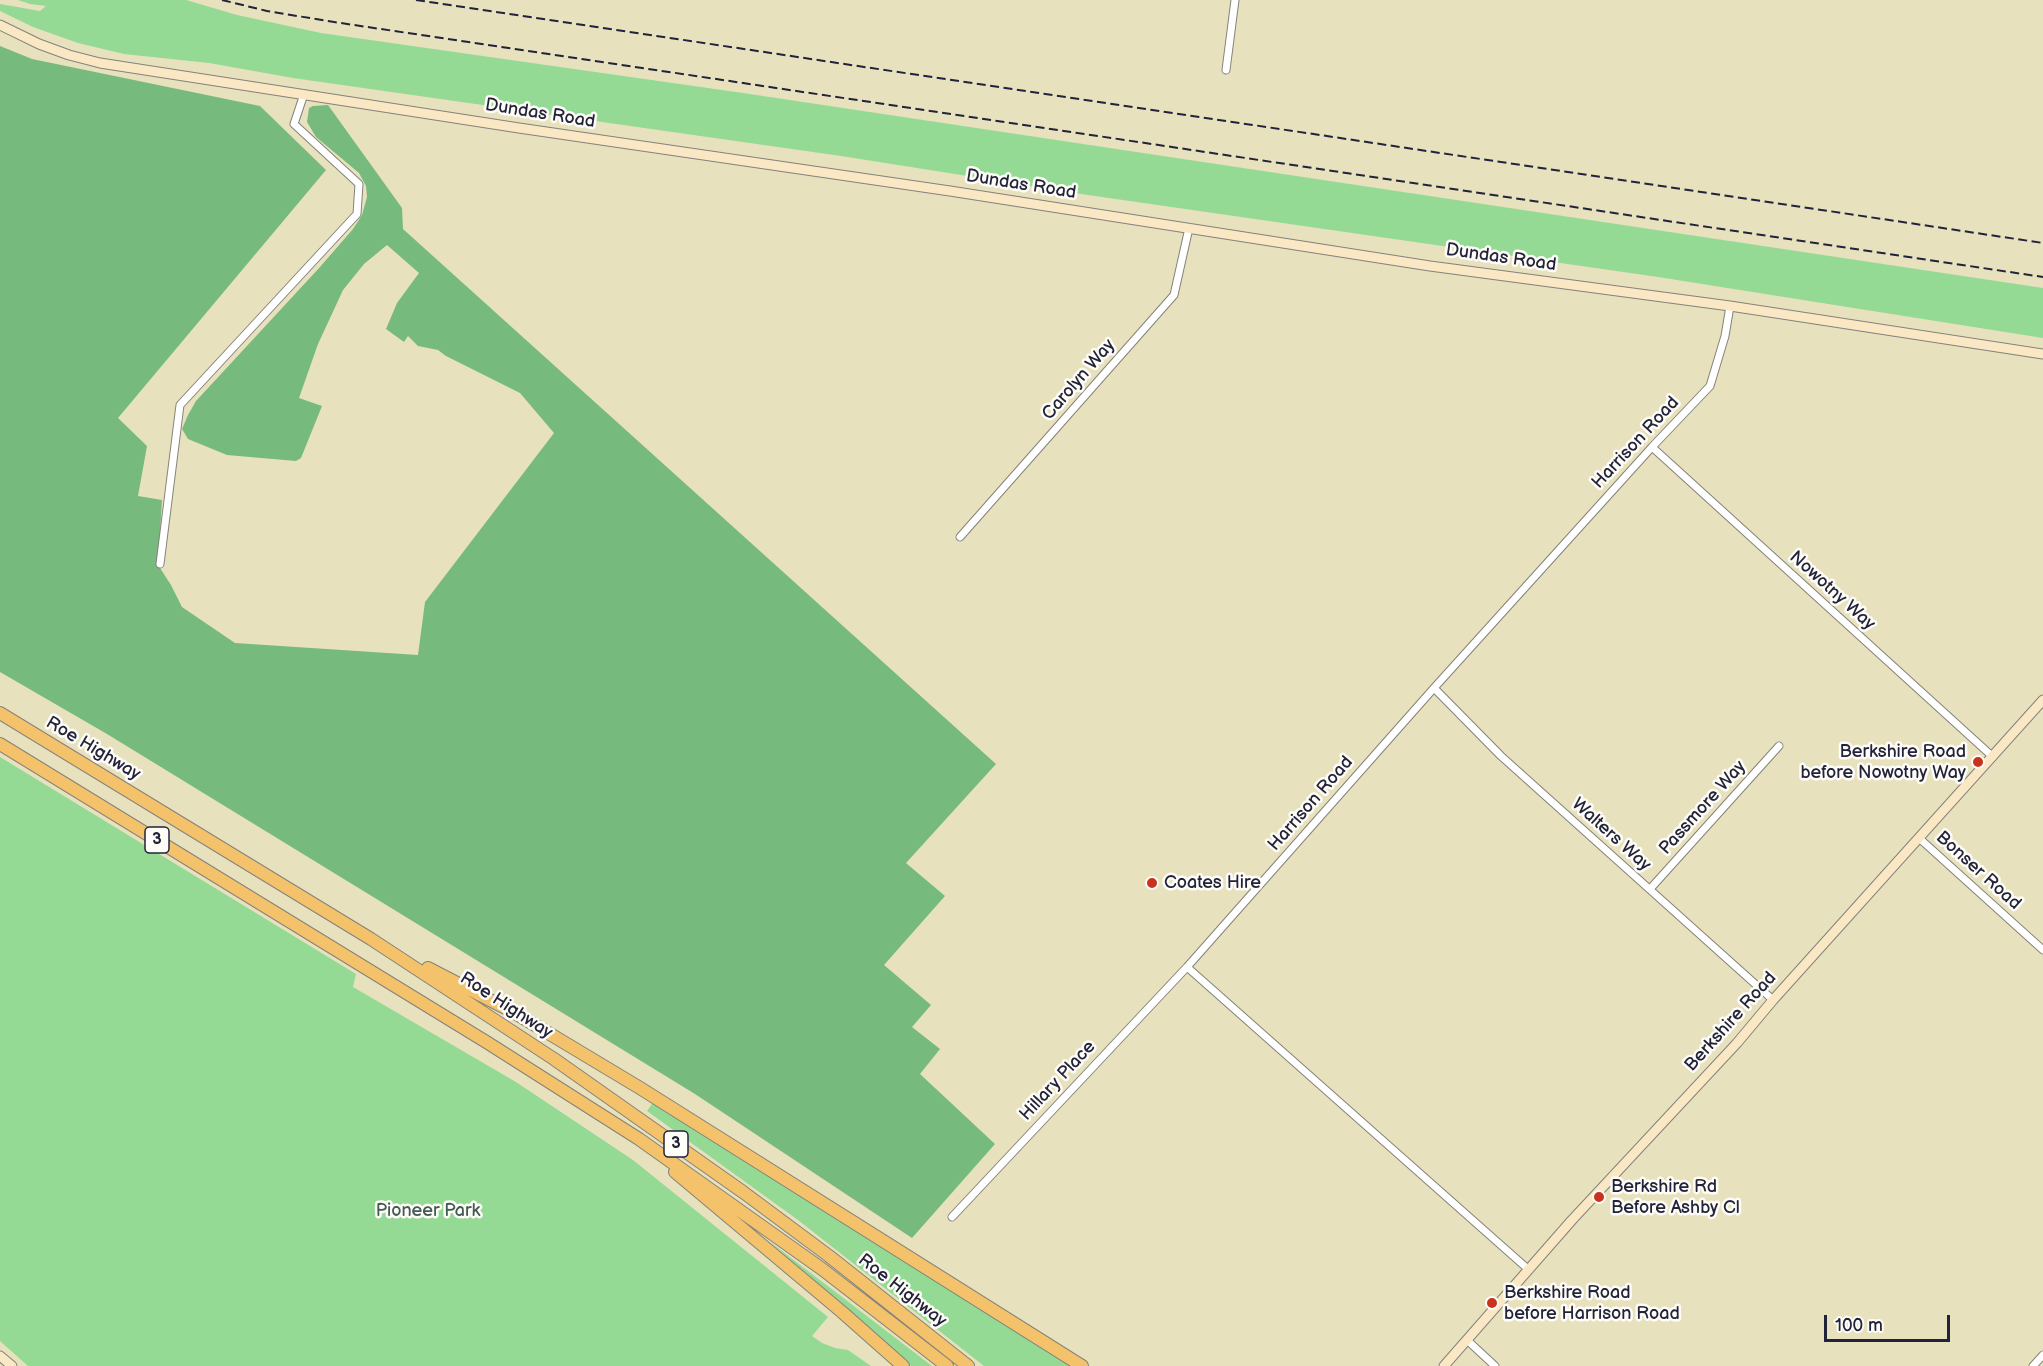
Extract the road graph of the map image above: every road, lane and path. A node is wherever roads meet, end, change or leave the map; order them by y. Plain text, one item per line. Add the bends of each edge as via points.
1 (1235, 0) edge
2 (0, 25) edge
3 (1226, 70) dead end
4 (304, 94) junction
5 (1189, 228) junction
6 (1730, 306) junction
7 (2043, 354) edge
8 (1652, 447) junction
9 (960, 537) dead end
10 (160, 564) dead end
11 (1434, 688) junction
12 (2043, 700) edge
13 (0, 713) edge
14 (0, 744) edge
15 (1779, 746) dead end
16 (1993, 757) junction
17 (1919, 838) junction
18 (1650, 889) junction
19 (371, 939) junction
20 (2043, 950) edge
21 (1187, 967) junction
22 (1773, 1000) junction
23 (639, 1139) junction
24 (952, 1216) dead end
25 (1529, 1270) junction
26 (1467, 1340) junction
27 (2043, 1355) edge
28 (0, 1356) edge
29 (12, 1366) edge
30 (903, 1366) edge
31 (947, 1366) edge
32 (968, 1366) edge
33 (1082, 1366) edge
34 (1444, 1366) edge
35 (1495, 1366) edge
36 (2033, 1366) edge

1 - 3 street
2 - 4 main road, Dundas Road via 69,56
4 - 5 main road, Dundas Road
4 - 10 street via 294,124 359,184 357,214 180,405
5 - 6 main road, Dundas Road via 1430,266
5 - 9 street, Carolyn Way via 1174,295
6 - 7 main road, Dundas Road
6 - 8 street, Harrison Road via 1710,386
8 - 11 street, Harrison Road
8 - 16 street, Nowotny Way
11 - 18 street, Walters Way via 1501,756
11 - 21 street, Harrison Road
12 - 16 main road, Berkshire Road
13 - 19 highway, Roe Highway / 3
14 - 23 highway, Roe Highway / 3 via 488,1042
15 - 18 street, Passmore Way
16 - 17 main road, Berkshire Road
17 - 20 street, Bonser Road
17 - 22 main road, Berkshire Road
18 - 22 street, Walters Way
19 - 32 highway, Roe Highway / 3 via 650,1125 829,1256
19 - 33 highway via 562,1041
21 - 24 street, Hillary Place
21 - 25 street
22 - 25 main road, Berkshire Road
23 - 30 highway
23 - 31 highway, Roe Highway / 3 via 822,1269
25 - 26 main road, Berkshire Road
26 - 34 main road, Berkshire Road
26 - 35 street
27 - 36 street
28 - 29 main road

